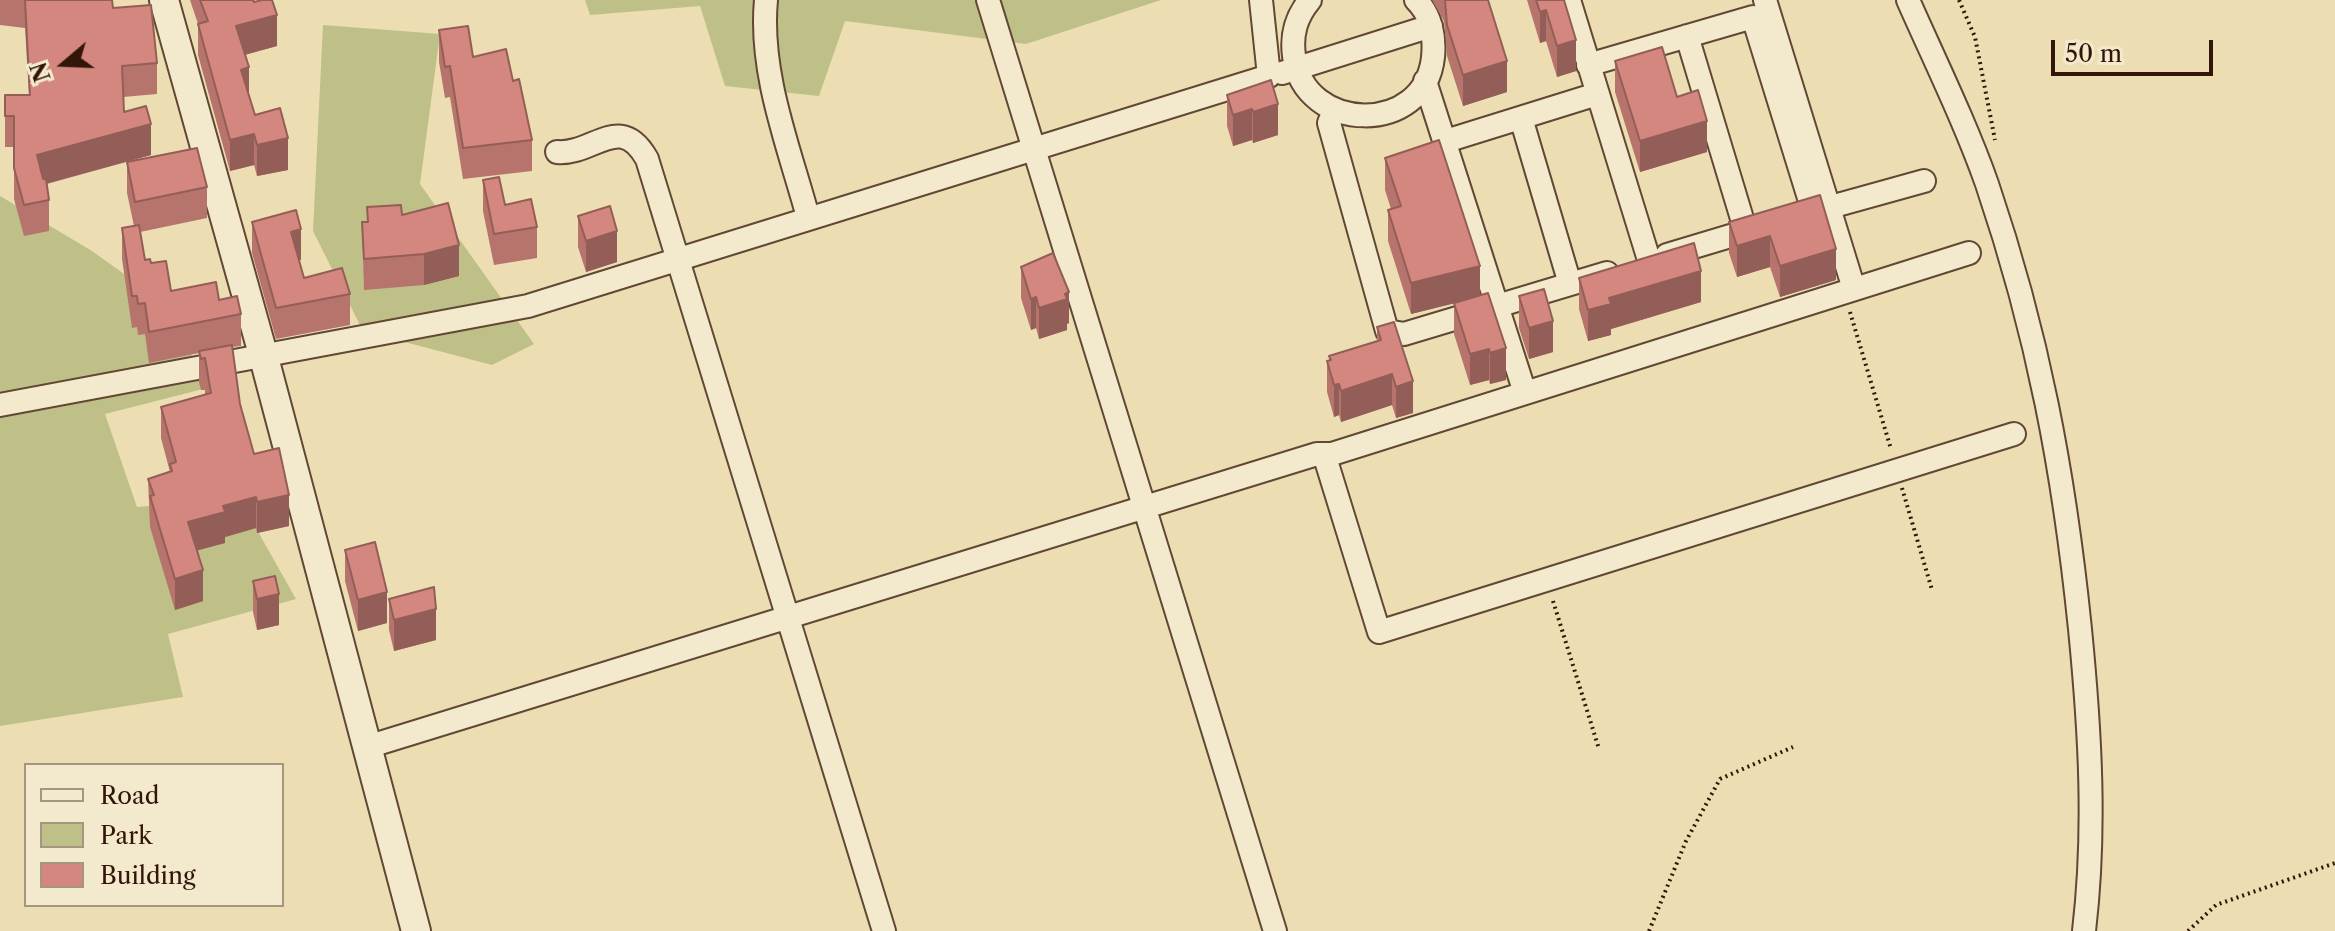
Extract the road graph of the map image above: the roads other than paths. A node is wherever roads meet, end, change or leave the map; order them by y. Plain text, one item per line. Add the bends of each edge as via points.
1 (164, 0) edge
2 (766, 0) edge
3 (988, 0) edge
4 (1261, 0) edge
5 (1310, 0) edge
6 (1416, 0) edge
7 (1569, 0) edge
8 (1765, 0) edge
9 (1908, 0) edge
10 (1431, 26) junction
11 (1687, 36) junction
12 (1588, 65) junction
13 (1296, 69) junction
14 (1269, 76) junction
15 (1425, 81) junction
16 (1597, 94) junction
17 (1334, 111) junction
18 (1521, 118) junction
19 (1446, 141) junction
20 (1033, 148) junction
21 (557, 152) dead end
22 (1924, 181) dead end
23 (1821, 209) junction
24 (808, 217) junction
25 (1746, 232) junction
26 (1969, 253) dead end
27 (678, 258) junction
28 (1649, 260) junction
29 (1570, 284) junction
30 (1849, 291) junction
31 (1499, 305) junction
32 (263, 354) junction
33 (1525, 393) junction
34 (0, 405) edge
35 (2014, 434) dead end
36 (1324, 454) junction
37 (1144, 508) junction
38 (788, 617) junction
39 (367, 747) junction
40 (416, 931) edge
41 (884, 931) edge
42 (1275, 931) edge
43 (2084, 931) edge

1 - 32 street
2 - 24 street via 767,63
3 - 20 street
4 - 14 street
5 - 13 street via 1299,14 1292,41
6 - 10 street
7 - 12 street
8 - 23 street
9 - 43 street via 1985,180 2028,316 2052,418 2090,723 2092,865
10 - 13 street
10 - 15 street via 1432,63
11 - 12 street
11 - 23 street via 1753,17
11 - 25 street
12 - 16 street
13 - 14 street
13 - 17 street via 1317,101
14 - 20 street
15 - 17 street via 1413,98 1375,117
15 - 19 street
16 - 18 street
16 - 28 street
17 - 31 street via 1329,123 1387,331 1404,334
18 - 19 street
18 - 29 street
19 - 31 street
20 - 24 street
20 - 37 street
21 - 27 street via 612,136 639,145
22 - 23 street
23 - 25 street
23 - 30 street
24 - 27 street
25 - 28 street
26 - 30 street
27 - 32 street via 528,306
27 - 38 street
28 - 29 street
29 - 31 street
30 - 33 street
31 - 33 street
32 - 34 street
32 - 39 street
33 - 36 street
35 - 36 street via 1379,632
36 - 37 street
37 - 38 street
37 - 42 street
38 - 39 street
38 - 41 street
39 - 40 street

